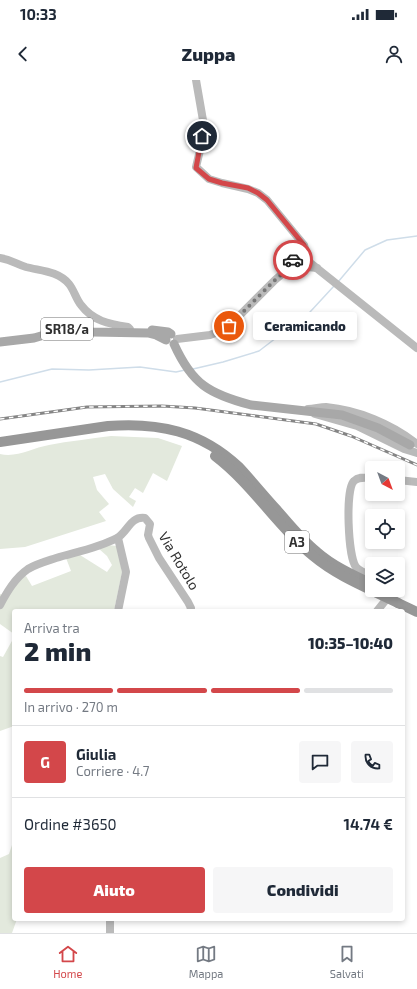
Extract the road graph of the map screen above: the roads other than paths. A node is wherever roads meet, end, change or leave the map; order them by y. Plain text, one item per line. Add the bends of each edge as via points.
1 (196, 80) edge
2 (303, 252) junction
3 (0, 258) edge
4 (289, 268) junction
5 (317, 268) junction
6 (133, 333) junction
7 (172, 338) junction
8 (0, 342) edge
9 (417, 348) edge
10 (303, 410) junction
11 (0, 442) edge
12 (413, 444) edge
13 (0, 449) edge
14 (217, 453) junction
15 (417, 453) edge
16 (365, 477) edge
17 (405, 481) edge
18 (417, 482) edge
19 (118, 538) junction
20 (365, 572) edge
21 (365, 580) edge
22 (379, 597) edge
23 (386, 597) edge
24 (396, 597) edge
25 (400, 600) junction
26 (0, 605) edge
27 (417, 605) edge
28 (118, 609) edge
29 (191, 609) edge
30 (377, 609) edge
31 (379, 609) edge
32 (417, 612) edge
33 (110, 921) edge
34 (110, 933) edge

1 - 2 street via 204,126 196,168 209,179 248,188 267,200 304,245
2 - 4 street via 288,264
2 - 5 street via 304,258
3 - 6 street via 59,276 69,284 82,306 91,314 102,322 128,327
4 - 5 street
4 - 7 street, SR18/a via 223,330
5 - 9 street
6 - 7 main road, SR18/a
6 - 8 main road, SR18/a via 66,329 34,338
7 - 10 main road via 182,362 194,378 213,392 251,404
10 - 12 main road via 342,415
10 - 15 street via 357,426
11 - 14 highway, A3 via 108,426 135,425 162,427 186,434 201,440
13 - 14 highway, A3 via 112,432 138,431 176,437
14 - 21 highway, A3 via 240,468 317,552
14 - 25 highway, A3, bridge via 313,557 336,572
16 - 20 street via 354,480 351,485 349,509 351,553 356,567
17 - 18 street
19 - 26 street via 38,564 27,570 16,579
19 - 28 street via 126,572
19 - 29 street, Via Rotolo via 136,518 148,520 149,538
22 - 30 street
23 - 31 street
24 - 25 highway, A3
25 - 27 highway, A3
25 - 32 highway, A3
33 - 34 street

